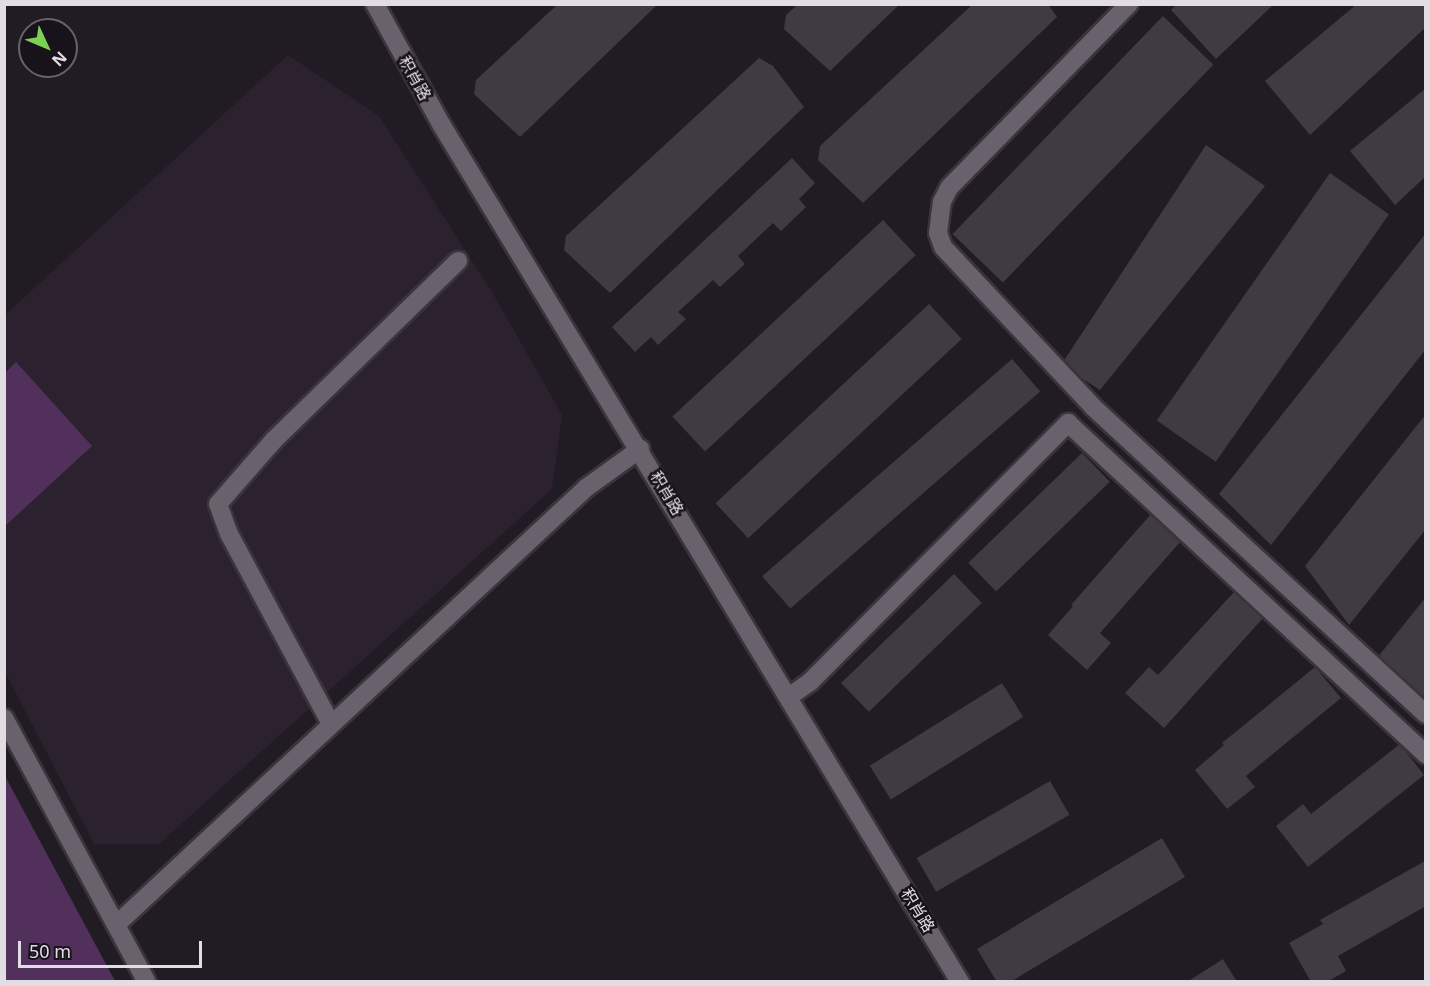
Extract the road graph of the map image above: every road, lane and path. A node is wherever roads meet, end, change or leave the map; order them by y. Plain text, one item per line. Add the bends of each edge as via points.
1 (375, 4) edge
2 (1128, 4) edge
3 (459, 261) dead end
4 (639, 449) junction
5 (790, 696) junction
6 (1425, 714) edge
7 (4, 718) edge
8 (331, 724) junction
9 (1425, 754) edge
10 (117, 924) junction
11 (147, 981) edge
12 (960, 981) edge

1 - 4 street, 积肖路 via 441,124
2 - 6 street via 949,188 942,202 938,233 943,247 1093,407
3 - 8 street via 274,440 218,504 229,534
4 - 5 street, 积肖路
4 - 8 street via 586,488
5 - 9 street via 810,682 1068,423
5 - 12 street, 积肖路
7 - 10 street
8 - 10 street
10 - 11 street

